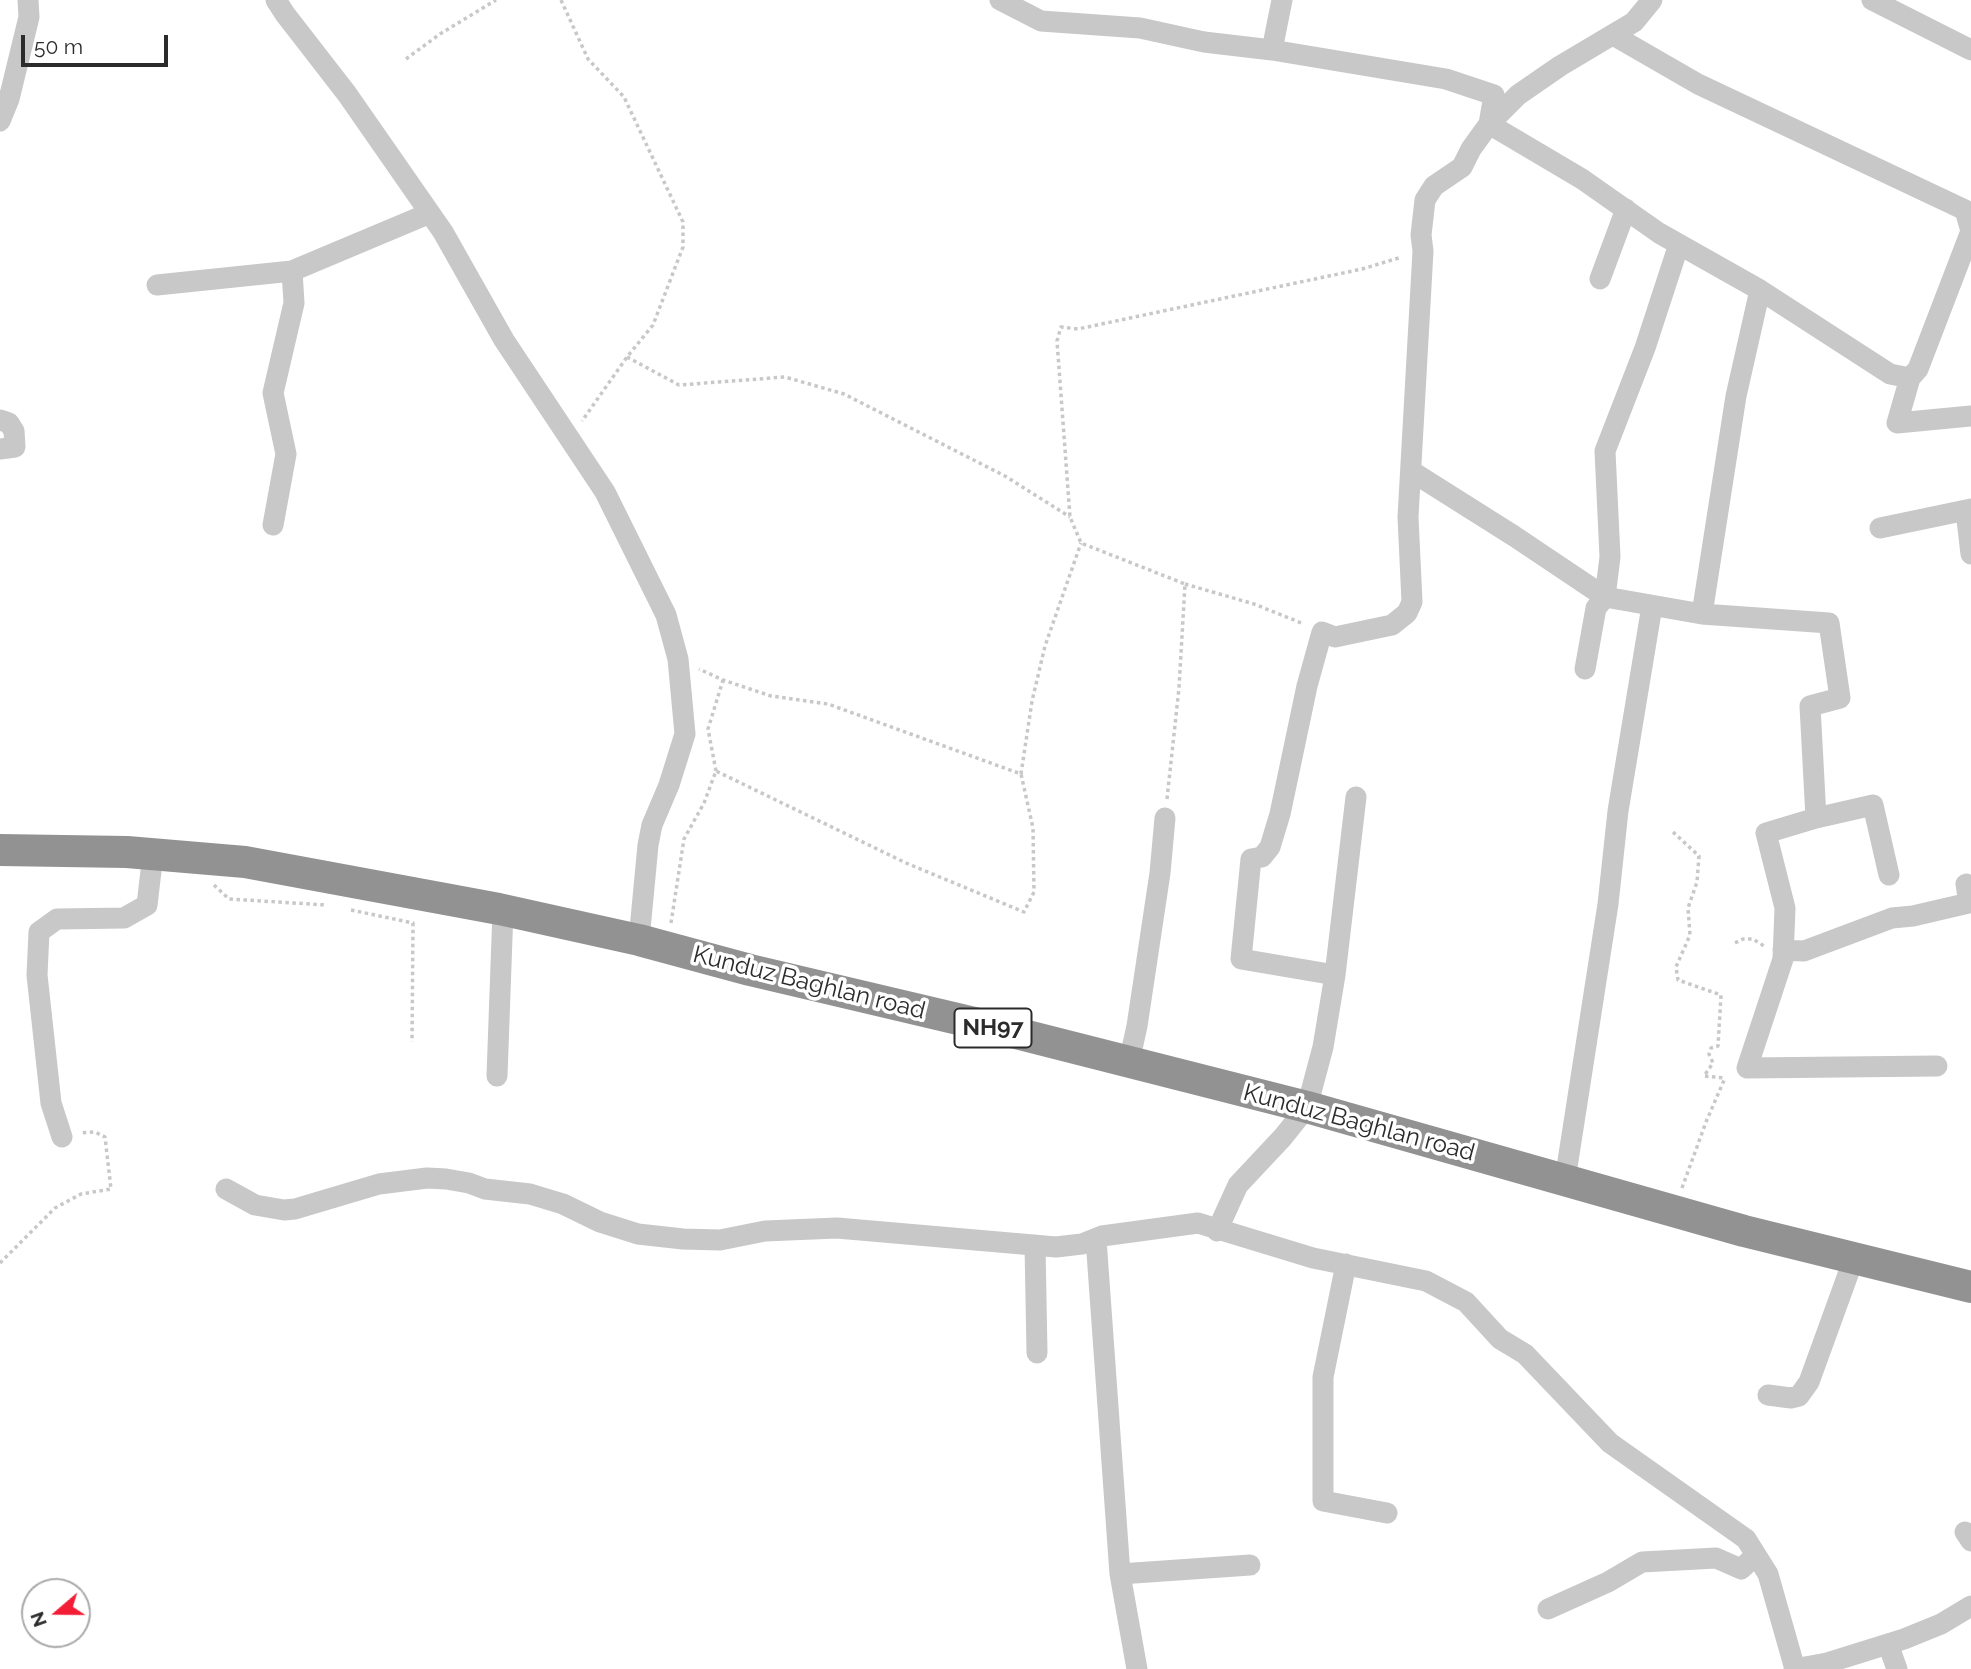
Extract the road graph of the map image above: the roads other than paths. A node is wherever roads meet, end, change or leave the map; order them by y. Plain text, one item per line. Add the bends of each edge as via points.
1 (28, 0) edge
2 (276, 0) edge
3 (1000, 0) edge
4 (1282, 0) edge
5 (1651, 0) edge
6 (1872, 0) edge
7 (1613, 35) junction
8 (1272, 50) junction
9 (1971, 50) edge
10 (0, 121) edge
11 (1489, 124) junction
12 (1968, 202) edge
13 (1626, 209) junction
14 (430, 213) junction
15 (1971, 231) edge
16 (1679, 244) junction
17 (292, 271) junction
18 (1600, 279) dead end
19 (157, 285) dead end
20 (1760, 290) junction
21 (1910, 378) junction
22 (1971, 416) edge
23 (0, 420) edge
24 (0, 449) edge
25 (1411, 471) junction
26 (1968, 510) edge
27 (273, 525) dead end
28 (1880, 527) dead end
29 (1971, 554) edge
30 (1605, 597) junction
31 (1652, 606) junction
32 (1702, 614) junction
33 (1585, 669) dead end
34 (1356, 797) dead end
35 (1165, 818) road end
36 (1816, 818) junction
37 (0, 850) edge
38 (153, 854) junction
39 (1889, 875) dead end
40 (1966, 884) dead end
41 (503, 910) junction
42 (653, 944) junction
43 (1783, 950) junction
44 (1335, 975) junction
45 (1129, 1062) junction
46 (1937, 1066) dead end
47 (497, 1076) dead end
48 (1307, 1107) junction
49 (62, 1138) road end
50 (1565, 1180) junction
51 (226, 1189) dead end
52 (1217, 1231) junction
53 (1097, 1239) junction
54 (1035, 1245) junction
55 (1854, 1258) junction
56 (1346, 1264) junction
57 (1971, 1287) edge
58 (1037, 1353) dead end
59 (1768, 1395) dead end
60 (1387, 1513) dead end
61 (1756, 1555) junction
62 (1250, 1565) dead end
63 (1121, 1574) junction
64 (1971, 1606) edge
65 (1548, 1609) dead end
66 (1888, 1644) junction
67 (1137, 1669) edge
68 (1795, 1669) edge
69 (1897, 1669) edge

1 - 10 street via 29,17
2 - 14 street
3 - 8 street via 1041,21 1140,28
4 - 8 street
5 - 7 street via 1634,22
6 - 9 street
7 - 11 street via 1518,96
7 - 12 street via 1698,84
8 - 11 street via 1446,79 1494,95
11 - 13 street
11 - 25 street via 1462,167 1434,186 1425,200
12 - 15 street
13 - 16 street
13 - 18 street
14 - 17 street
14 - 42 street via 504,340 605,492 666,615 678,659 685,734 648,845
15 - 21 street via 1918,369
16 - 20 street
16 - 30 street via 1605,451 1609,557
17 - 19 street
17 - 27 street via 294,303 274,393 286,454
20 - 21 street via 1890,374
20 - 32 street via 1735,396
21 - 22 street via 1897,423
23 - 24 street via 14,431 15,447
25 - 30 street
25 - 44 street via 1412,602 1408,613 1392,625 1335,637 1322,632 1270,847 1262,857 1251,859 1241,959
26 - 28 street
26 - 29 street
30 - 31 street
30 - 33 street via 1596,608
31 - 32 street
31 - 50 street
32 - 36 street via 1829,623 1840,698 1810,706
34 - 44 street
35 - 45 street via 1138,1026
36 - 39 street via 1873,806
36 - 43 street via 1766,833 1785,908
37 - 38 highway, Kunduz Baghlan road / NH97
38 - 41 highway, Kunduz Baghlan road / NH97 via 245,862
38 - 49 street via 147,905 124,918 57,919 39,932 37,975 51,1103
40 - 43 street via 1969,903 1892,918 1804,951
41 - 42 highway, Kunduz Baghlan road / NH97
41 - 47 street
42 - 45 highway, Kunduz Baghlan road / NH97
43 - 46 street via 1746,1068
44 - 48 street
45 - 48 highway, Kunduz Baghlan road / NH97
48 - 50 highway, Kunduz Baghlan road / NH97
48 - 52 street via 1238,1185
50 - 55 highway, Kunduz Baghlan road / NH97
51 - 54 street via 255,1205 284,1210 379,1184 446,1179 530,1194 600,1222 661,1237 720,1240 765,1231 837,1228
52 - 53 street via 1198,1223
52 - 56 street
53 - 54 street via 1056,1247
53 - 63 street
54 - 58 street
55 - 57 highway, Kunduz Baghlan road / NH97
55 - 59 street via 1809,1382 1799,1396
56 - 60 street via 1323,1377 1323,1501
56 - 61 street via 1426,1281 1466,1302 1500,1339 1525,1354 1610,1443 1746,1539
61 - 65 street via 1741,1569 1716,1558 1642,1562
61 - 68 street via 1768,1574
62 - 63 street
63 - 67 street
64 - 66 street via 1941,1624
66 - 68 street
66 - 69 street

